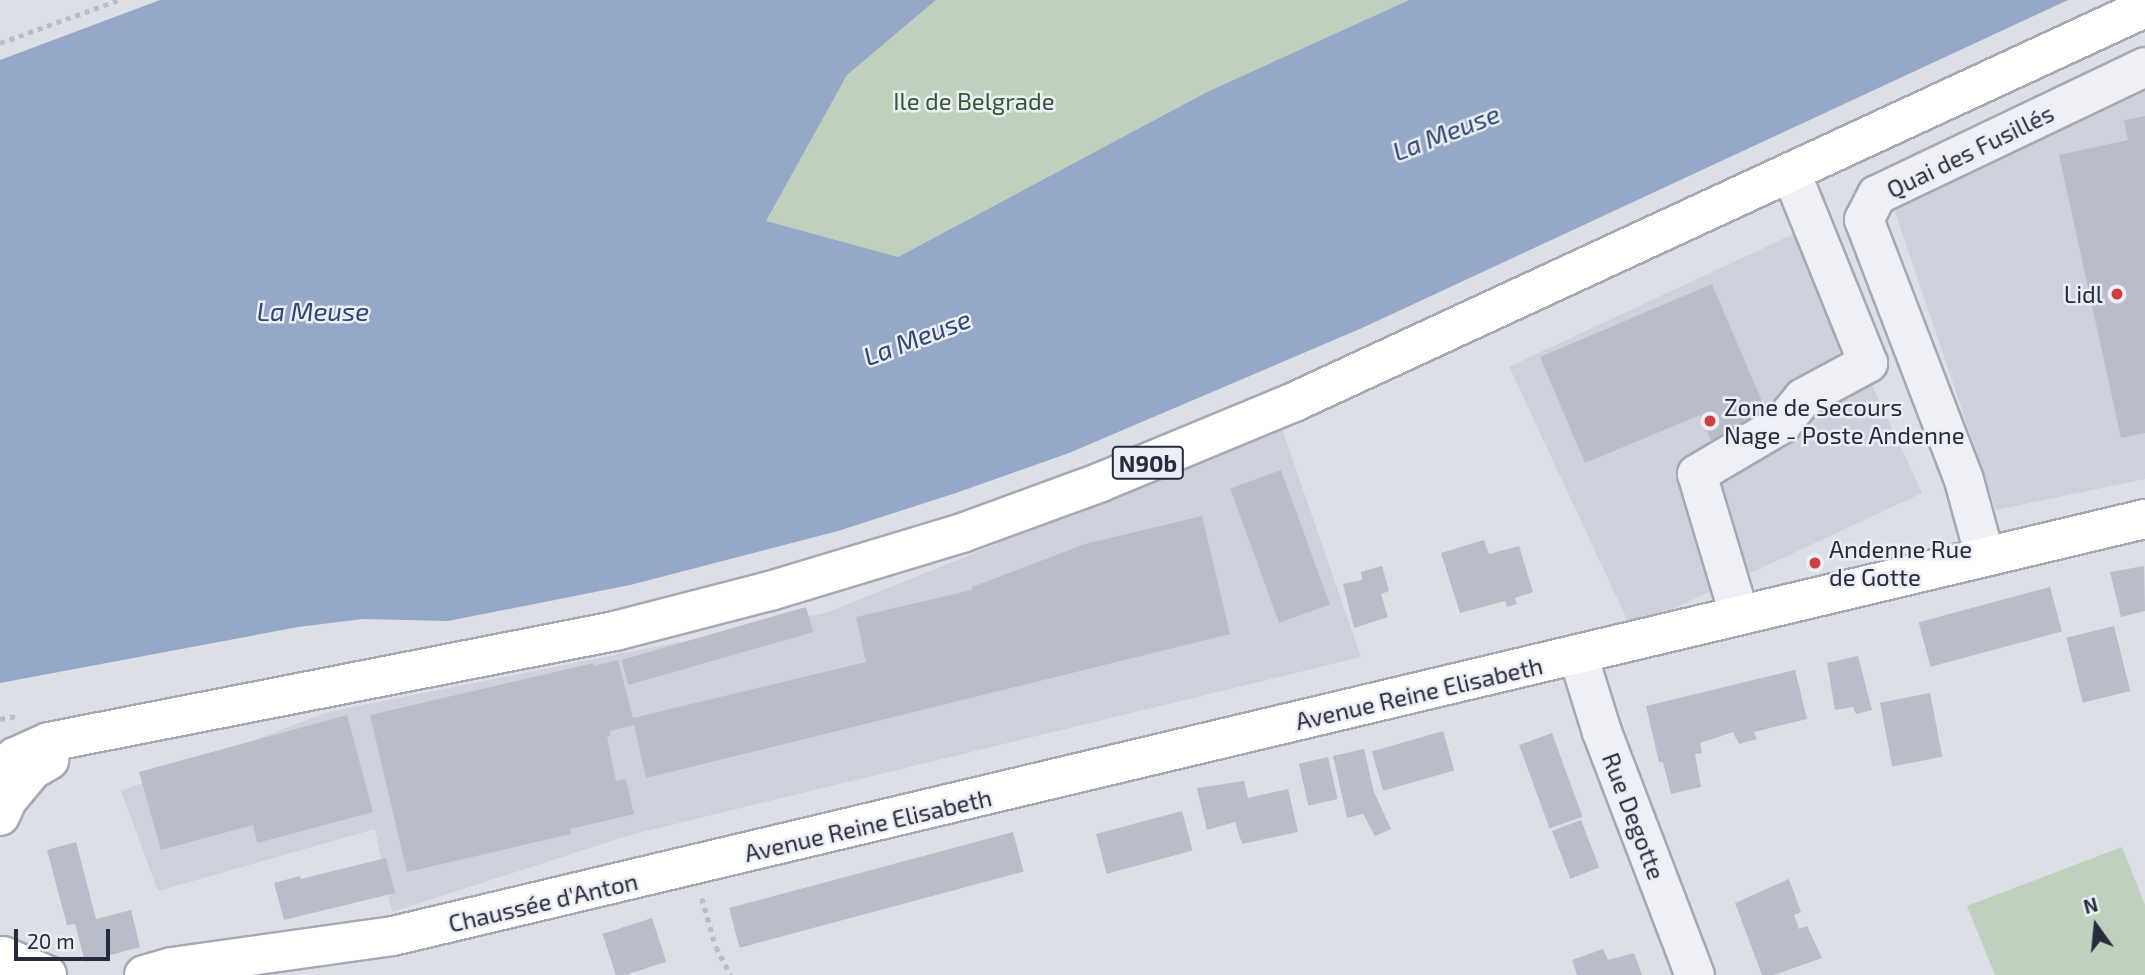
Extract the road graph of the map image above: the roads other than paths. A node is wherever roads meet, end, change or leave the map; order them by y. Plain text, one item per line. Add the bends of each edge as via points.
1 (2145, 8) edge
2 (2145, 67) edge
3 (1791, 172) junction
4 (2145, 519) edge
5 (1985, 556) junction
6 (1739, 614) junction
7 (1578, 655) junction
8 (89, 736) junction
9 (0, 770) edge
10 (0, 816) edge
11 (693, 867) joint
12 (393, 936) junction
13 (1, 952) edge
14 (47, 975) edge
15 (144, 975) edge
16 (276, 975) edge
17 (1695, 975) edge

1 - 3 main road, N90b
2 - 5 street, Quai des Fusillés via 1877,195 1864,220 1964,480
3 - 6 street via 1868,363 1803,398 1782,424 1697,474
3 - 8 main road, N90b via 1293,403 962,533 783,588 615,631
4 - 5 main road, Avenue Reine Elisabeth
5 - 6 main road, Avenue Reine Elisabeth
6 - 7 main road, Avenue Reine Elisabeth
7 - 11 main road, Avenue Reine Elisabeth
7 - 17 street, Rue Degotte via 1602,732
8 - 9 main road, N90b via 49,742 15,757
8 - 10 main road, N90b via 32,770
11 - 12 main road, Chaussée d'Anton
12 - 15 main road, Chaussée d'Anton via 172,967
12 - 16 main road, Chaussée d'Anton
13 - 14 main road

